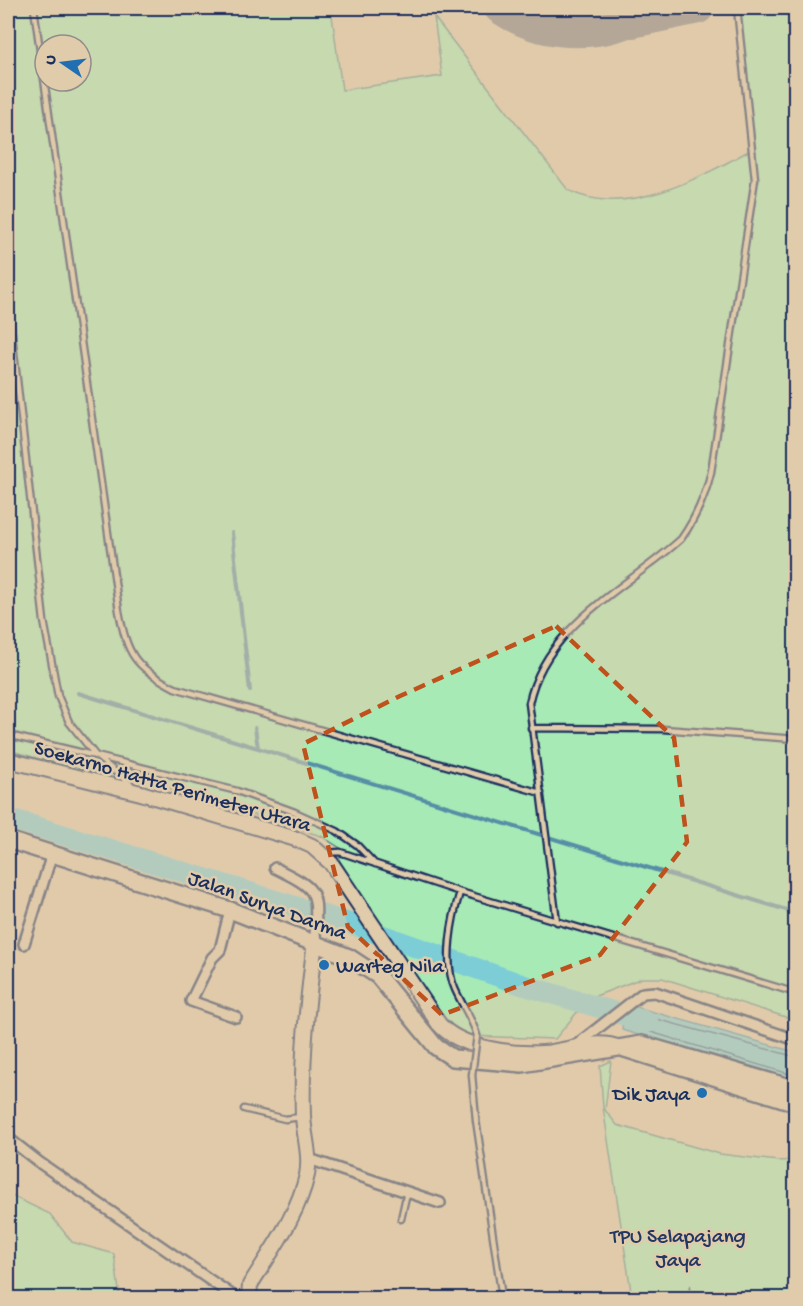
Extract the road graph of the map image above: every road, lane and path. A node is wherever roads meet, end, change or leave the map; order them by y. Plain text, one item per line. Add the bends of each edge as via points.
1 (34, 8) edge
2 (737, 8) edge
3 (8, 299) edge
4 (531, 728) junction
5 (8, 735) edge
6 (795, 739) edge
7 (96, 756) junction
8 (8, 760) edge
9 (141, 793) junction
10 (541, 793) junction
11 (8, 840) edge
12 (52, 854) junction
13 (322, 854) junction
14 (375, 864) junction
15 (275, 868) dead end
16 (460, 892) junction
17 (230, 910) junction
18 (557, 922) junction
19 (315, 941) junction
20 (24, 944) dead end
21 (795, 993) edge
22 (236, 1017) dead end
23 (795, 1040) edge
24 (572, 1048) junction
25 (622, 1048) junction
26 (795, 1089) edge
27 (795, 1103) edge
28 (244, 1109) dead end
29 (303, 1117) junction
30 (8, 1138) edge
31 (309, 1159) junction
32 (407, 1192) junction
33 (440, 1203) dead end
34 (401, 1220) dead end
35 (691, 1282) dead end
36 (236, 1299) edge
37 (249, 1299) edge
38 (502, 1299) edge
39 (687, 1299) edge

1 - 10 lane via 118,611 130,654 154,677 175,687
2 - 4 lane via 755,179 704,495 681,539 570,628 549,655 532,689
3 - 7 lane via 51,664 69,722
4 - 6 lane via 663,729
4 - 10 lane
5 - 7 lane
7 - 9 lane
7 - 14 lane via 237,791 296,812 337,831
8 - 9 main road, Soekarno Hatta Perimeter Utara
9 - 13 main road, Soekarno Hatta Perimeter Utara via 296,839
10 - 18 lane
11 - 12 main road, Jalan Surya Darma
12 - 17 main road, Jalan Surya Darma
12 - 20 street
13 - 14 lane via 340,852
13 - 24 main road, Soekarno Hatta Perimeter Utara via 439,1024 460,1041 542,1053
14 - 16 lane
15 - 19 street via 314,891
16 - 18 lane
16 - 38 lane, bridge via 452,927 450,971 477,1035 472,1075 476,1120
17 - 19 main road, Jalan Surya Darma
17 - 22 street via 220,950 191,1001
18 - 21 lane
19 - 25 main road, Jalan Surya Darma via 378,976 436,1047 453,1058 522,1064
19 - 29 main road via 306,1025
23 - 24 street via 666,994 643,993
24 - 25 main road, Soekarno Hatta Perimeter Utara via 602,1043
25 - 26 main road, Jalan Surya Darma via 642,1044
25 - 27 main road, Jalan Surya Darma
28 - 29 lane via 285,1119
29 - 31 main road
30 - 36 street
31 - 32 street
31 - 37 main road via 294,1211 250,1285
32 - 33 street
32 - 34 lane
35 - 39 path

